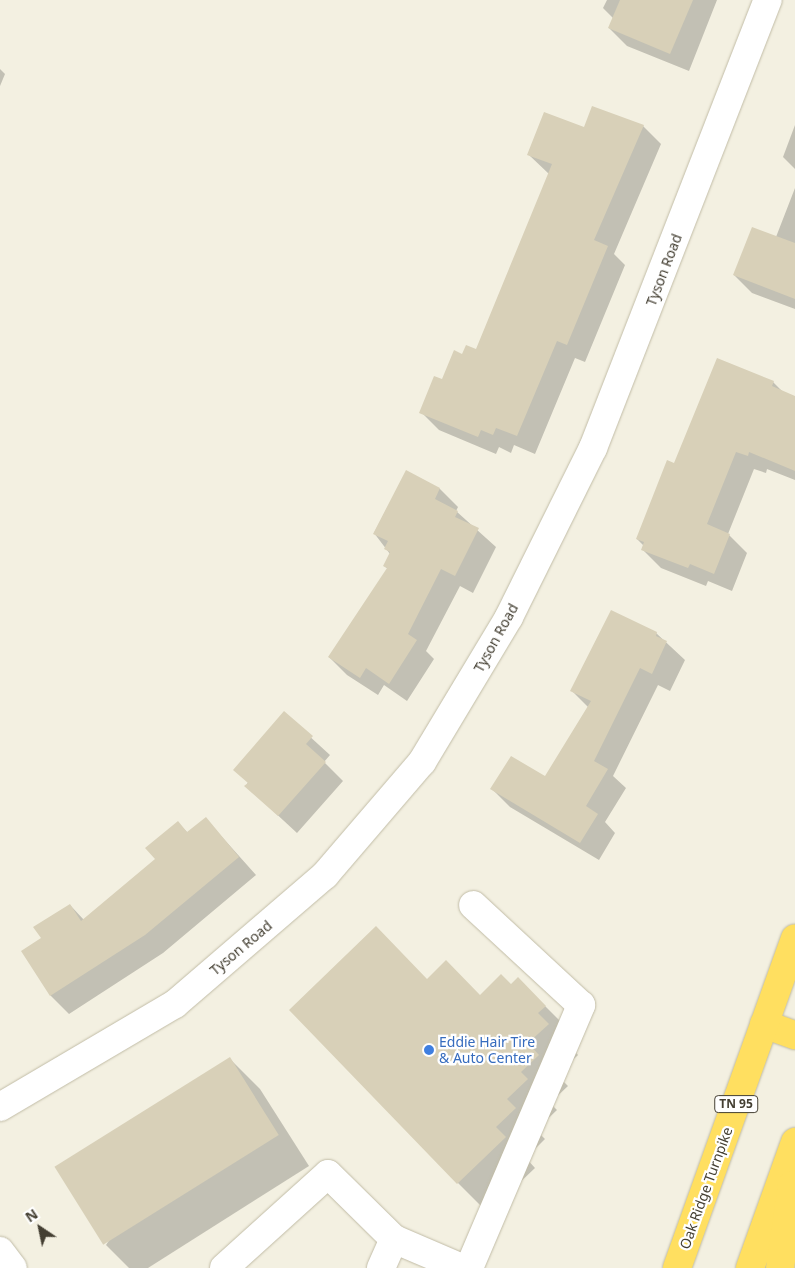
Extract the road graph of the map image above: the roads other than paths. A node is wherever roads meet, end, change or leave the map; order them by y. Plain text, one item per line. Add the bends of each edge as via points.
1 (768, 0) edge
2 (473, 905) dead end
3 (795, 939) edge
4 (764, 1024) junction
5 (795, 1034) edge
6 (0, 1106) edge
7 (795, 1142) edge
8 (795, 1168) edge
9 (394, 1239) junction
10 (0, 1251) edge
11 (13, 1268) edge
12 (224, 1268) edge
13 (381, 1268) edge
14 (462, 1268) edge
15 (469, 1268) edge
16 (677, 1268) edge
17 (750, 1268) edge
18 (780, 1268) edge

1 - 6 street, Tyson Road via 592,448 509,617 422,762 325,875 175,1004
2 - 15 street via 581,1005
3 - 4 highway, Oak Ridge Turnpike / TN 95
4 - 5 highway
4 - 16 highway, Oak Ridge Turnpike / TN 95
7 - 17 highway
8 - 18 highway
9 - 12 street via 328,1174
9 - 13 street
9 - 14 street
10 - 11 street

